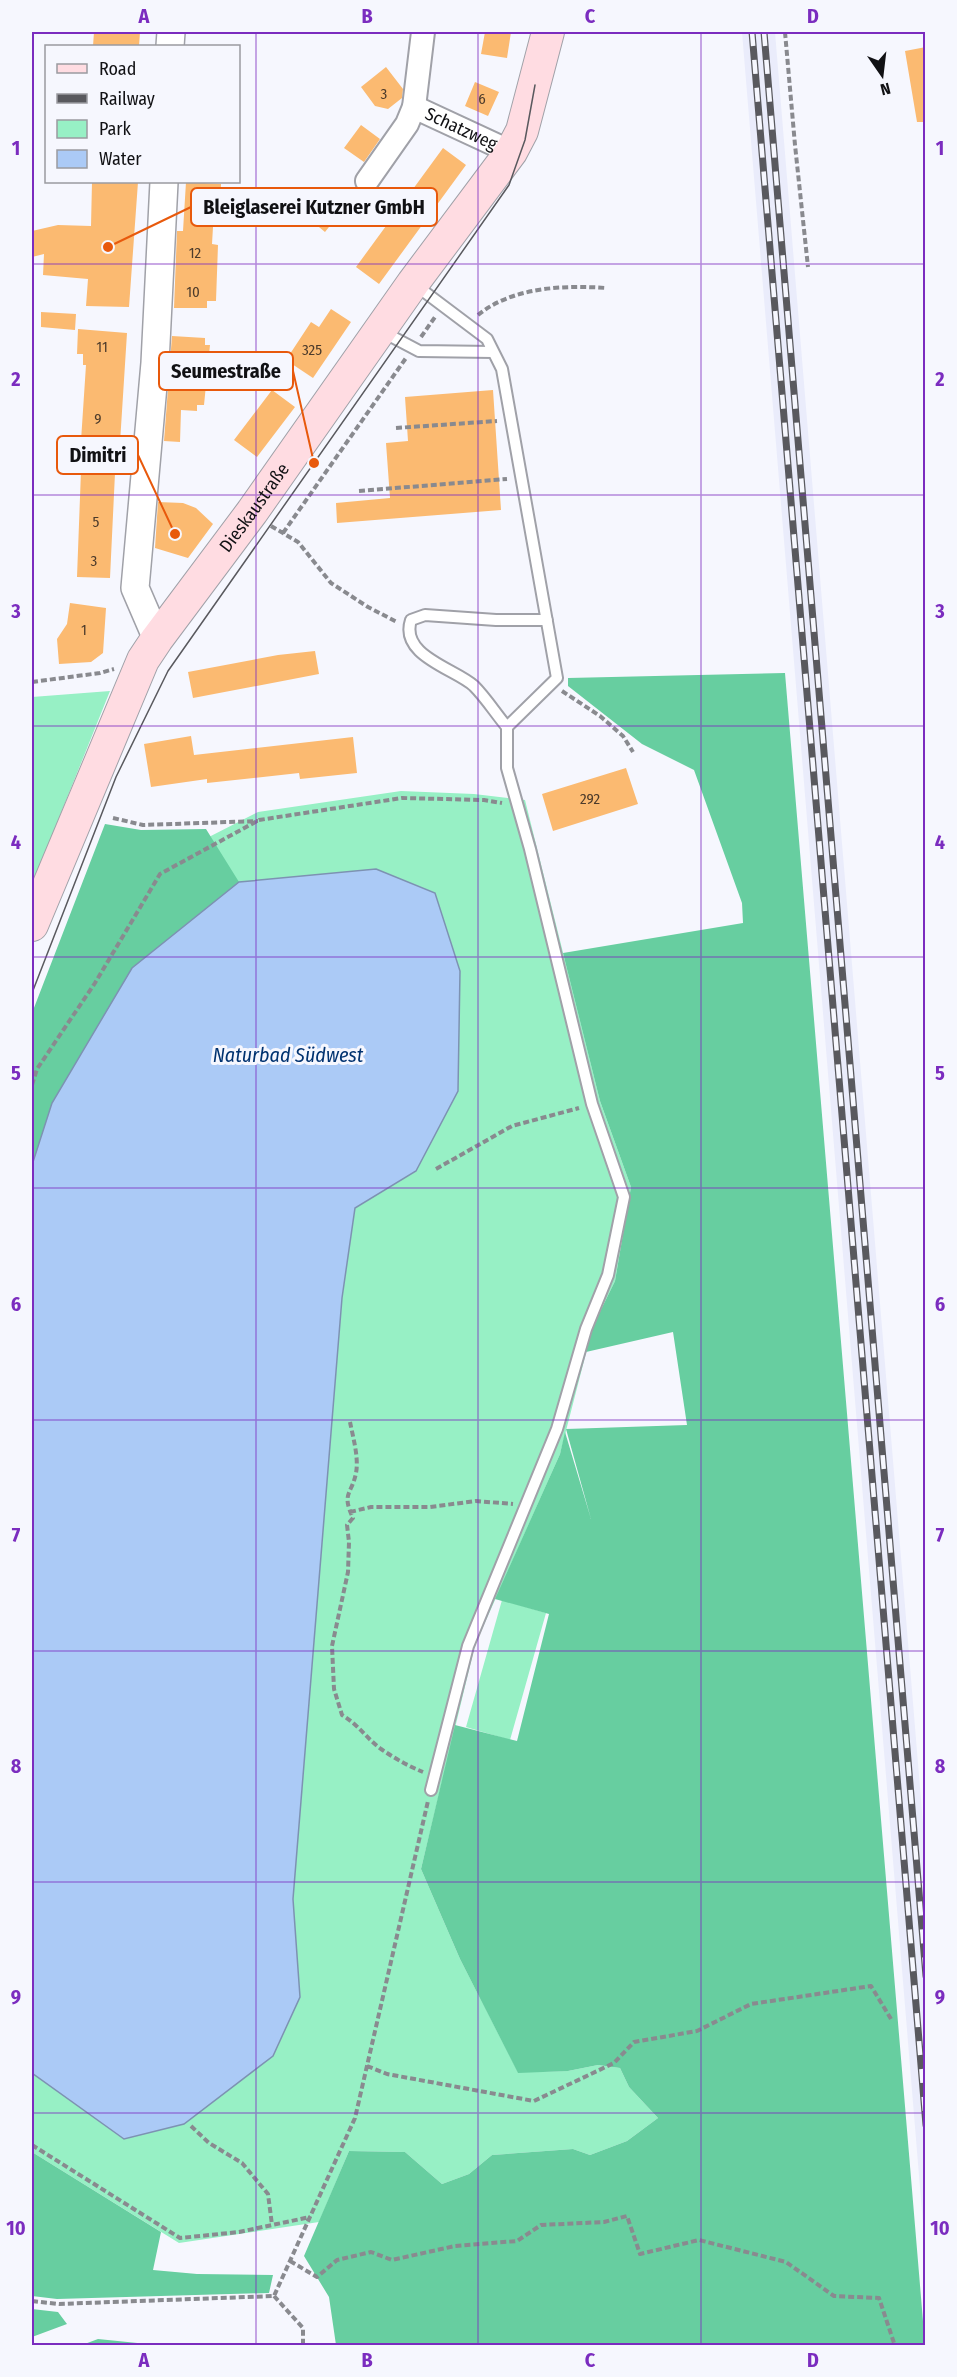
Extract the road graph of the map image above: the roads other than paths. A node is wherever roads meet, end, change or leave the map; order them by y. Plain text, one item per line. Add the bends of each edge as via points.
1 (423, 32) edge
2 (548, 32) edge
3 (414, 107) junction
4 (511, 152) junction
5 (367, 181) dead end
6 (164, 183) edge
7 (413, 283) junction
8 (380, 331) junction
9 (493, 352) junction
10 (547, 620) junction
11 (150, 649) junction
12 (507, 727) junction
13 (32, 925) edge
14 (431, 1790) road end

1 - 3 street, Schatzweg
2 - 4 main road, Dieskaustraße via 522,131
3 - 4 street, Schatzweg
3 - 5 street, Schatzweg
4 - 7 main road, Dieskaustraße
6 - 11 street via 155,363 135,588
7 - 8 main road, Dieskaustraße
7 - 9 lane via 487,339
8 - 9 lane via 419,351
8 - 11 main road, Dieskaustraße
9 - 10 lane via 502,369
10 - 12 lane via 557,678
10 - 12 lane via 425,615 411,620 408,627 414,645 439,667 473,685
11 - 13 main road, Dieskaustraße
12 - 14 lane via 507,768 592,1104 624,1197 608,1275 586,1329 557,1429 468,1646

